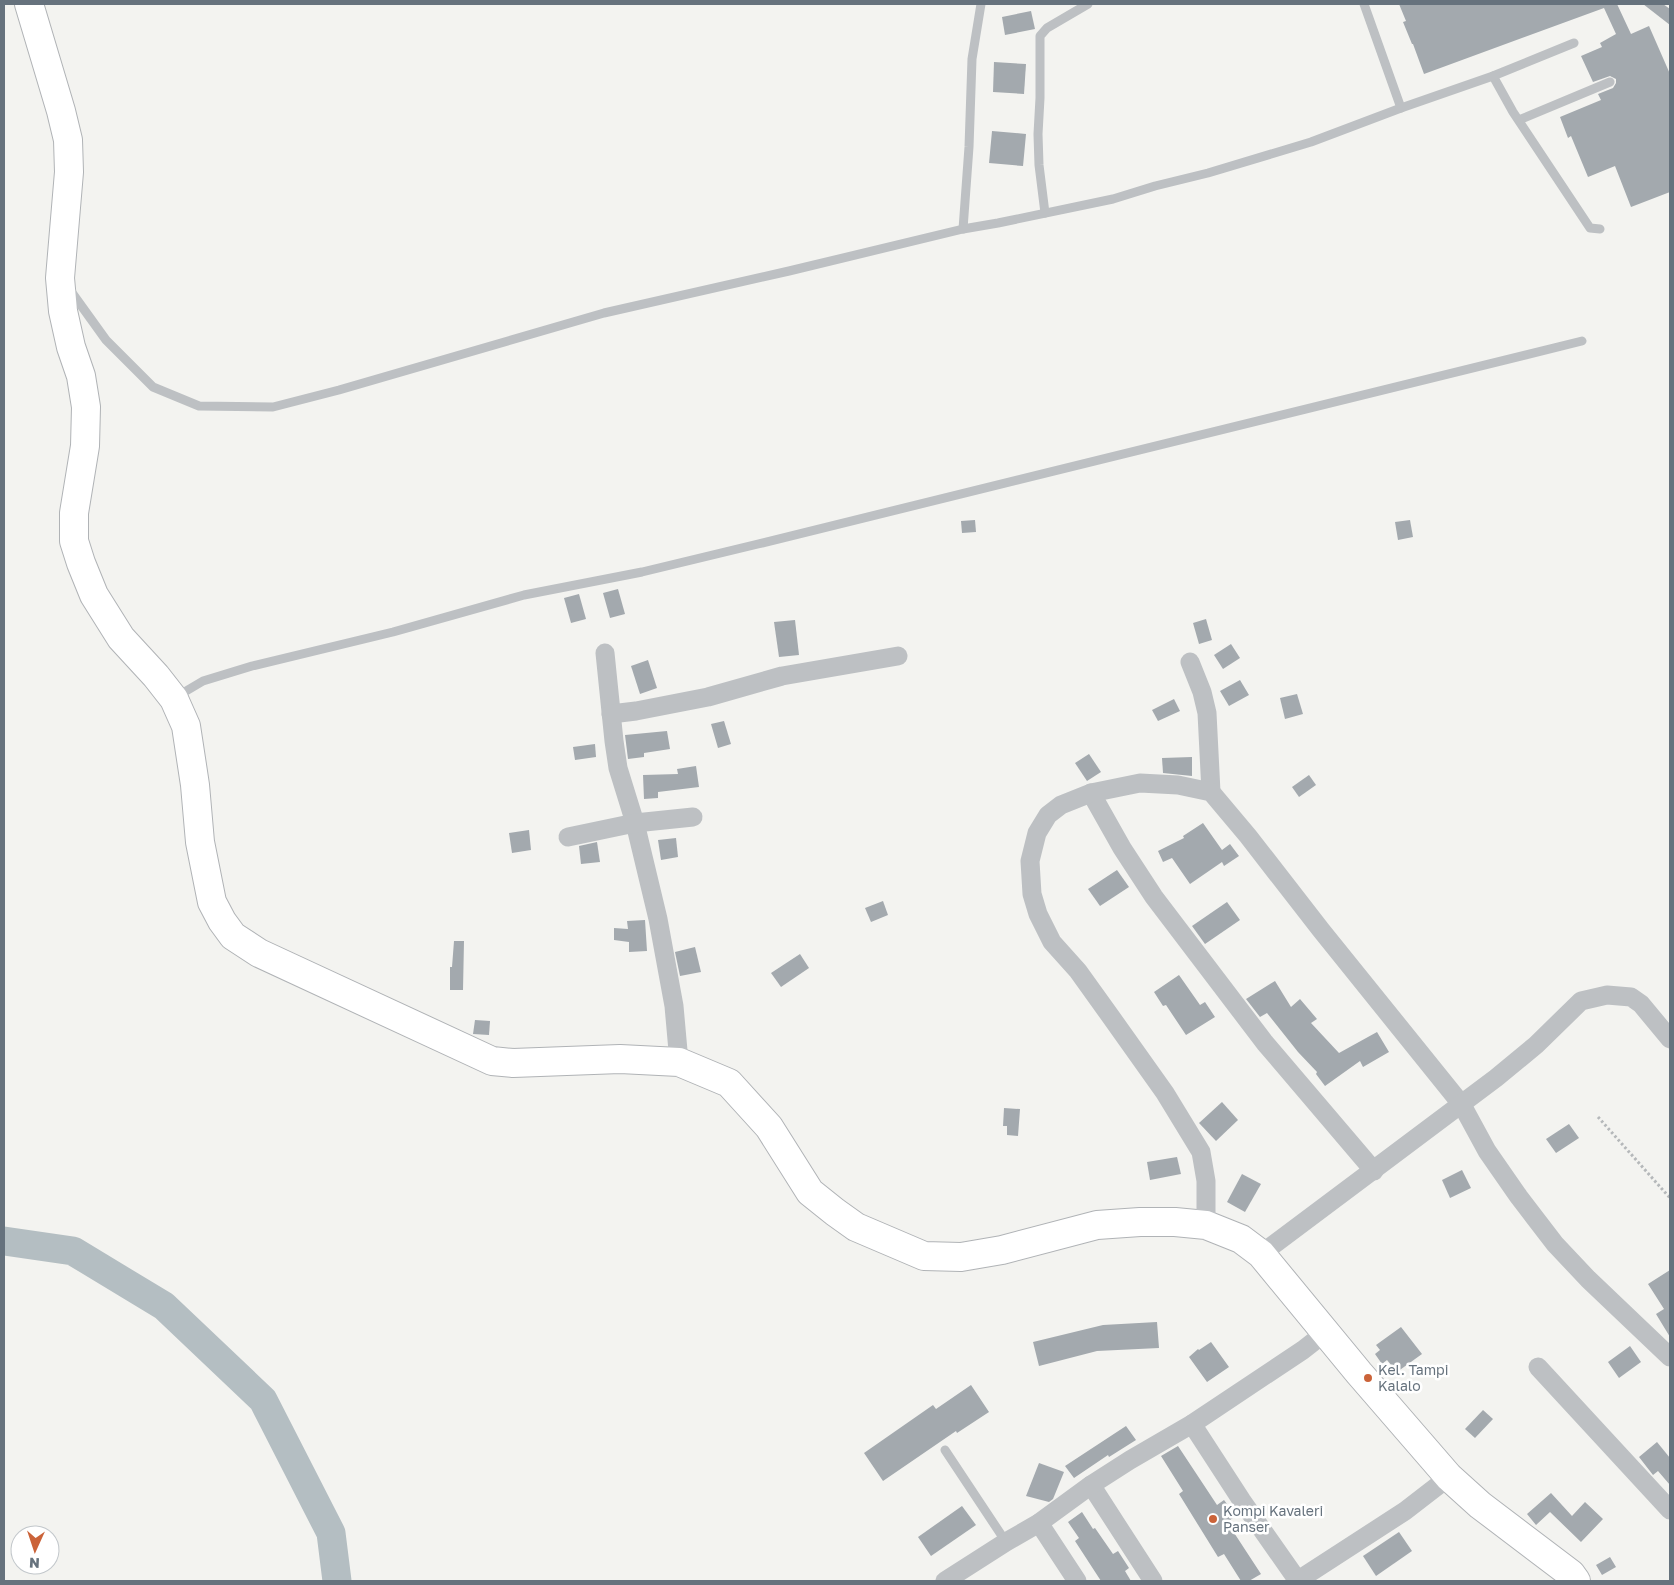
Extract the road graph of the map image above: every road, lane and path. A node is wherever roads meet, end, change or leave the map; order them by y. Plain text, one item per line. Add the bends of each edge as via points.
1 (29, 4) edge
2 (981, 4) edge
3 (1088, 4) edge
4 (1364, 4) edge
5 (1574, 43) dead end
6 (1493, 76) junction
7 (1610, 82) dead end
8 (1401, 108) junction
9 (1519, 120) junction
10 (1045, 213) junction
11 (963, 229) junction
12 (1600, 229) dead end
13 (60, 278) junction
14 (1582, 341) dead end
15 (605, 653) dead end
16 (898, 656) dead end
17 (1190, 662) dead end
18 (174, 699) junction
19 (611, 714) junction
20 (1211, 792) junction
21 (1091, 793) junction
22 (693, 817) dead end
23 (635, 823) junction
24 (568, 838) dead end
25 (1670, 1039) edge
26 (679, 1062) junction
27 (1462, 1105) junction
28 (1598, 1117) dead end
29 (1374, 1171) junction
30 (1670, 1198) edge
31 (1206, 1225) junction
32 (1261, 1254) junction
33 (1326, 1332) junction
34 (1670, 1356) edge
35 (1538, 1366) dead end
36 (1192, 1424) junction
37 (945, 1450) dead end
38 (1449, 1477) junction
39 (1091, 1485) junction
40 (1670, 1510) edge
41 (1039, 1523) junction
42 (1006, 1542) junction
43 (945, 1581) edge
44 (1077, 1581) edge
45 (1154, 1581) edge
46 (1297, 1581) edge
47 (1576, 1581) edge

1 - 13 highway via 68,140 69,172
2 - 11 lane via 972,59
3 - 10 lane via 1047,28 1040,36 1038,134
4 - 8 lane
5 - 6 lane
6 - 8 lane
6 - 9 lane
7 - 9 lane
8 - 10 lane via 1259,158 1113,199
9 - 12 lane via 1590,228
10 - 11 lane
11 - 13 lane via 604,313 273,407 199,406 153,387 106,340
13 - 18 highway via 63,311 86,407 74,541 94,595 107,617
14 - 18 lane via 748,547 524,595 393,632 252,666 203,681
15 - 19 street
16 - 19 street via 782,676 708,697
17 - 20 street via 1207,713
18 - 26 highway via 186,726 200,842 212,902 233,936 259,953 492,1061 620,1059
19 - 23 street via 618,768
20 - 21 street via 1178,785 1140,783
20 - 27 street
21 - 29 street via 1154,897 1265,1042
21 - 31 street via 1061,805 1048,815 1037,833 1030,861 1032,894 1052,942 1111,1016 1201,1152 1206,1181
22 - 23 street
23 - 24 street
23 - 26 street via 664,951 674,1006
25 - 27 street via 1641,1004 1631,997 1607,995 1581,1001 1515,1063
26 - 31 highway via 729,1083 769,1127 810,1192 835,1212 856,1227 924,1256 969,1256 1097,1226 1140,1222
27 - 29 street
27 - 34 street via 1487,1151 1554,1244
28 - 30 path
29 - 32 street
31 - 32 highway via 1240,1239
32 - 33 highway
33 - 36 street
33 - 38 highway
35 - 40 street
36 - 39 street
36 - 46 street
37 - 42 lane
38 - 46 street via 1405,1511
38 - 47 highway
39 - 41 street
39 - 45 street
41 - 42 street
41 - 44 street
42 - 43 street

